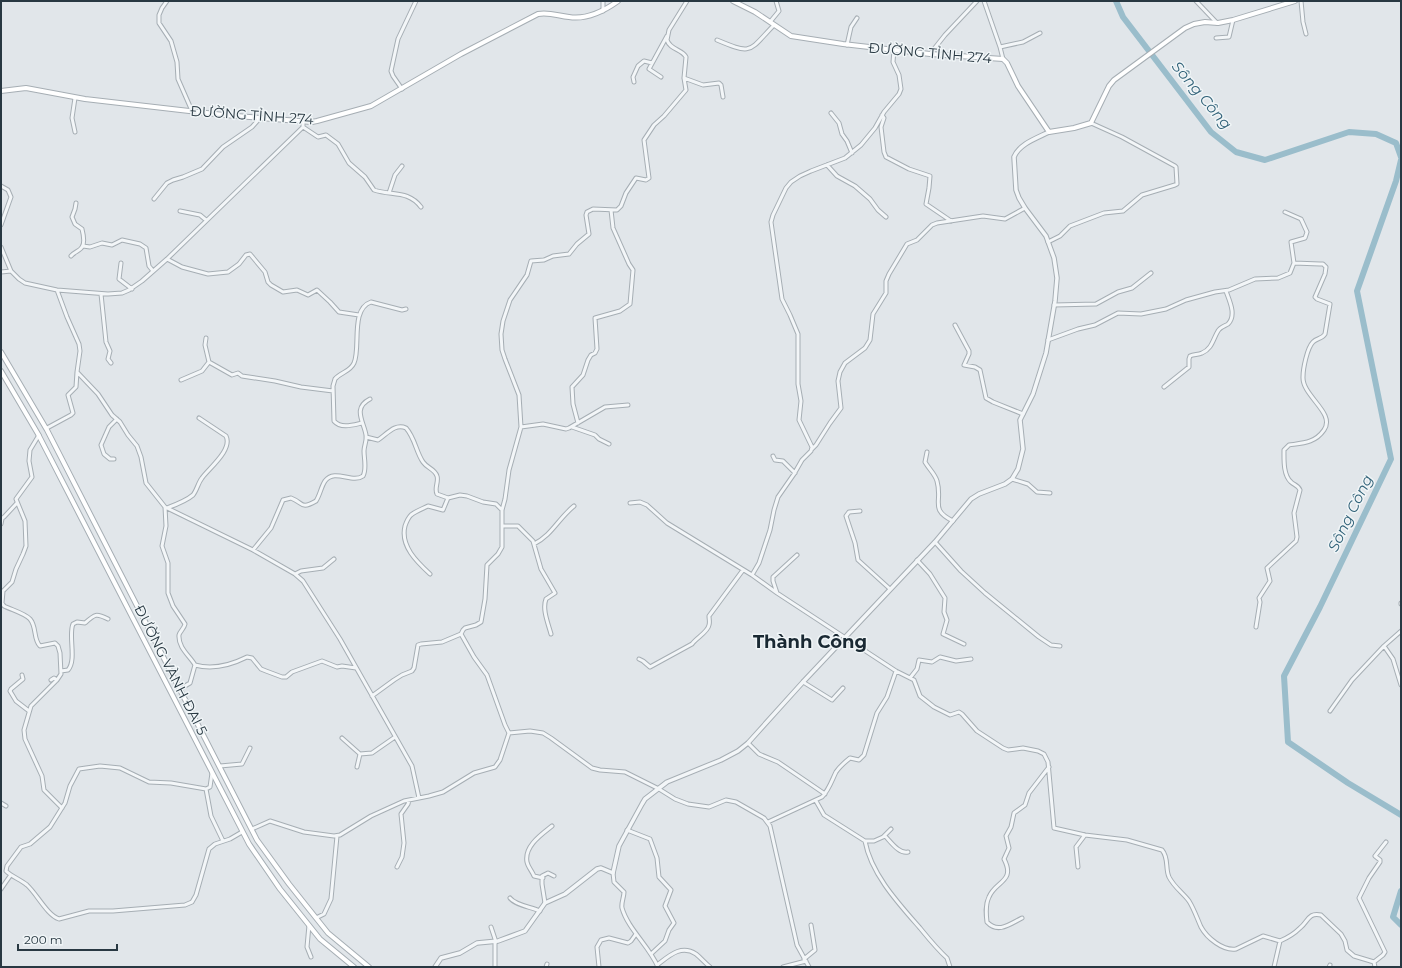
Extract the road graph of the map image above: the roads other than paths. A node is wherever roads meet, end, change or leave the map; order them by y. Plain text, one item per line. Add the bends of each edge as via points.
1 (167, 1) edge
2 (416, 1) edge
3 (603, 1) edge
4 (618, 1) edge
5 (687, 1) edge
6 (733, 1) edge
7 (776, 1) edge
8 (977, 1) edge
9 (984, 1) edge
10 (1196, 1) edge
11 (1295, 1) edge
12 (1301, 1) edge
13 (603, 11) junction
14 (857, 18) dead end
15 (1233, 20) junction
16 (1217, 23) junction
17 (772, 24) junction
18 (669, 30) junction
19 (1040, 33) dead end
20 (1306, 34) dead end
21 (1216, 38) dead end
22 (717, 40) dead end
23 (847, 45) junction
24 (1000, 46) junction
25 (894, 50) junction
26 (930, 54) junction
27 (1003, 59) junction
28 (652, 63) junction
29 (661, 78) dead end
30 (684, 78) junction
31 (634, 82) dead end
32 (402, 89) junction
33 (1, 91) edge
34 (723, 97) dead end
35 (75, 98) junction
36 (192, 111) junction
37 (832, 113) dead end
38 (882, 114) junction
39 (260, 118) junction
40 (303, 122) junction
41 (1090, 123) junction
42 (303, 127) junction
43 (75, 132) dead end
44 (1049, 132) junction
45 (852, 153) junction
46 (827, 165) junction
47 (402, 166) dead end
48 (1, 186) edge
49 (389, 193) junction
50 (154, 199) dead end
51 (76, 203) dead end
52 (421, 207) dead end
53 (1025, 208) junction
54 (611, 210) junction
55 (180, 211) dead end
56 (1285, 212) dead end
57 (886, 217) dead end
58 (206, 220) junction
59 (951, 222) junction
60 (1, 226) edge
61 (1048, 242) junction
62 (83, 246) junction
63 (1, 247) edge
64 (71, 256) dead end
65 (167, 259) junction
66 (122, 263) dead end
67 (1294, 263) junction
68 (11, 271) junction
69 (153, 271) junction
70 (1, 272) edge
71 (1151, 273) dead end
72 (132, 289) junction
73 (57, 290) junction
74 (1226, 291) junction
75 (100, 294) junction
76 (1054, 305) junction
77 (406, 309) dead end
78 (359, 315) junction
79 (955, 325) dead end
80 (206, 338) dead end
81 (1048, 340) junction
82 (1, 352) edge
83 (209, 362) junction
84 (111, 364) dead end
85 (1, 371) edge
86 (77, 372) junction
87 (181, 380) dead end
88 (1164, 387) dead end
89 (333, 391) junction
90 (370, 399) dead end
91 (628, 405) dead end
92 (1023, 414) junction
93 (199, 418) dead end
94 (117, 419) junction
95 (362, 423) junction
96 (578, 423) junction
97 (521, 427) junction
98 (572, 427) junction
99 (47, 428) junction
100 (39, 435) junction
101 (366, 437) junction
102 (609, 444) dead end
103 (812, 449) junction
104 (927, 452) dead end
105 (773, 456) dead end
106 (114, 459) dead end
107 (795, 473) junction
108 (1012, 479) junction
109 (1050, 493) dead end
110 (448, 498) junction
111 (630, 502) dead end
112 (17, 503) junction
113 (574, 506) dead end
114 (166, 508) junction
115 (502, 510) junction
116 (860, 511) dead end
117 (2, 519) edge
118 (953, 522) junction
119 (1, 524) edge
120 (502, 526) junction
121 (935, 542) junction
122 (534, 544) junction
123 (253, 550) junction
124 (797, 555) dead end
125 (334, 559) dead end
126 (917, 560) junction
127 (743, 570) junction
128 (295, 574) junction
129 (430, 574) dead end
130 (752, 575) junction
131 (890, 589) junction
132 (777, 593) junction
133 (108, 619) dead end
134 (1256, 627) dead end
135 (1401, 631) edge
136 (461, 634) junction
137 (551, 634) dead end
138 (844, 638) junction
139 (964, 644) dead end
140 (1060, 646) dead end
141 (1384, 646) junction
142 (639, 659) dead end
143 (971, 659) dead end
144 (196, 665) junction
145 (356, 668) junction
146 (61, 671) junction
147 (896, 671) junction
148 (22, 675) dead end
149 (910, 678) junction
150 (51, 680) dead end
151 (57, 680) junction
152 (803, 682) junction
153 (1401, 685) edge
154 (844, 688) dead end
155 (180, 689) junction
156 (372, 696) junction
157 (29, 711) junction
158 (1330, 711) dead end
159 (509, 733) junction
160 (395, 737) junction
161 (342, 738) dead end
162 (748, 744) junction
163 (250, 748) dead end
164 (360, 754) junction
165 (220, 766) junction
166 (357, 766) dead end
167 (1049, 767) junction
168 (212, 773) junction
169 (206, 789) junction
170 (659, 789) junction
171 (825, 794) junction
172 (419, 798) junction
173 (409, 800) junction
174 (816, 801) junction
175 (1, 803) edge
176 (6, 806) dead end
177 (62, 808) junction
178 (768, 822) junction
179 (552, 826) dead end
180 (252, 829) junction
181 (891, 829) dead end
182 (627, 830) junction
183 (242, 832) junction
184 (1085, 835) junction
185 (337, 836) junction
186 (885, 836) junction
187 (223, 841) junction
188 (865, 841) junction
189 (1386, 842) dead end
190 (908, 852) dead end
191 (397, 867) dead end
192 (1078, 868) dead end
193 (613, 873) junction
194 (10, 876) junction
195 (554, 876) dead end
196 (543, 878) junction
197 (1, 890) edge
198 (510, 898) dead end
199 (545, 903) junction
200 (540, 911) junction
201 (316, 918) junction
202 (1022, 918) dead end
203 (310, 925) junction
204 (811, 925) dead end
205 (491, 926) dead end
206 (636, 934) junction
207 (1280, 941) junction
208 (496, 942) junction
209 (651, 954) junction
210 (311, 957) dead end
211 (805, 960) junction
212 (1374, 962) junction
213 (658, 966) edge
214 (354, 967) edge
215 (369, 967) edge
216 (435, 967) edge
217 (495, 967) edge
218 (599, 967) edge
219 (710, 967) edge
220 (783, 967) edge
221 (809, 967) edge
222 (950, 967) edge
223 (1274, 967) edge
224 (1375, 967) edge

1 - 36 street via 159,15 159,23 171,41 177,62 178,79
2 - 32 street via 400,33 392,71 392,76
3 - 13 street
4 - 13 main road, ĐƯỜNG TỈNH 274
5 - 18 street
6 - 17 main road, ĐƯỜNG TỈNH 274
7 - 17 street via 779,11
8 - 26 street
9 - 24 street
10 - 16 street
11 - 15 main road
12 - 20 street
13 - 32 main road, ĐƯỜNG TỈNH 274 via 576,18 551,13 538,14 461,54
14 - 23 street via 851,27
15 - 16 main road
15 - 21 street via 1229,37
16 - 41 main road via 1205,22 1185,28 1114,80
17 - 22 street via 754,46 747,50
17 - 23 main road, ĐƯỜNG TỈNH 274 via 791,36
18 - 28 street
18 - 30 street via 668,45 682,52 686,58
19 - 24 street via 1026,41
23 - 25 main road, ĐƯỜNG TỈNH 274
24 - 27 street
25 - 26 main road, ĐƯỜNG TỈNH 274
25 - 38 street via 893,62 900,75 899,94
26 - 27 main road, ĐƯỜNG TỈNH 274
27 - 44 main road, ĐƯỜNG TỈNH 274
28 - 29 street via 650,71
28 - 31 street via 644,61 639,64 632,77
30 - 34 street via 703,84 722,84
30 - 54 street via 684,92 644,140 649,178 636,178 619,208
32 - 40 main road, ĐƯỜNG TỈNH 274 via 367,108 317,122
33 - 35 main road, ĐƯỜNG TỈNH 274 via 26,88
35 - 36 main road, ĐƯỜNG TỈNH 274
35 - 43 street via 72,118
36 - 39 main road, ĐƯỜNG TỈNH 274
37 - 45 street
38 - 45 street via 873,131
38 - 59 street via 885,155 930,176 926,204
39 - 40 main road, ĐƯỜNG TỈNH 274
39 - 50 street via 252,127 223,147 202,169 167,183
40 - 42 street
41 - 44 main road
41 - 61 street via 1175,166 1177,184 1142,195 1122,211 1104,214 1070,226 1060,236
42 - 49 street via 318,137 328,136 338,144 349,163 365,177 372,188
42 - 58 street
44 - 53 street via 1020,148 1014,157 1016,190
45 - 46 street
46 - 57 street via 837,176 855,186 870,199
46 - 103 street via 800,176 788,185 771,222 782,299 798,334 798,384 801,401 799,420
47 - 49 street via 395,175
48 - 60 street via 8,190 11,197
49 - 52 street via 407,196 416,200
51 - 62 street via 72,217 75,224 82,229
53 - 59 street via 1005,218 983,216
53 - 61 street
54 - 96 street via 614,228 633,270 632,297 630,304 620,311 596,318 597,349 588,360 583,376 572,387
54 - 97 street via 593,209 587,212 589,234 569,254 532,261 528,273 510,300 501,342 520,395
55 - 58 street via 200,215
56 - 67 street via 1301,219 1307,232 1303,240 1291,242
58 - 65 street
59 - 103 street via 934,224 907,244 887,277 886,293 874,314 868,344 845,363 840,372 838,381 841,408
61 - 76 street via 1056,267
62 - 64 street
62 - 69 street via 90,247 102,243 112,245 122,240 140,244 146,248 149,266
63 - 68 street
65 - 69 street
65 - 78 street via 182,267 208,274 228,272 250,254 265,272 269,283 281,292 297,290 308,295 317,290 339,312
66 - 72 street via 119,279
67 - 74 street via 1290,272 1278,278 1255,279
67 - 134 street via 1323,264 1326,267 1315,297 1330,304 1325,334 1312,343 1303,378 1309,394 1327,418 1327,424 1320,435 1311,441 1289,445 1284,450 1286,476 1299,486 1300,490 1294,513 1297,537 1296,542 1267,568 1270,581 1259,598
68 - 70 street
68 - 73 street via 22,281
69 - 72 street
71 - 76 street via 1132,288 1096,304
72 - 75 street via 116,294
73 - 75 street
73 - 86 street via 79,344
74 - 81 street via 1186,300 1166,309 1141,314 1118,313 1095,325
74 - 88 street via 1232,311 1228,324 1219,330 1206,350 1190,356 1189,367
75 - 84 street via 106,342 110,351 108,359
76 - 81 street
77 - 78 street via 371,302
78 - 89 street via 355,362 351,368 337,376
79 - 92 street via 969,354 964,364 980,370 986,398
80 - 83 street
81 - 92 street via 1033,394
82 - 99 main road, ĐƯỜNG VÀNH ĐAI 5
83 - 87 street via 202,371
83 - 89 street via 232,375 238,373 242,376
85 - 100 main road, ĐƯỜNG VÀNH ĐAI 5
86 - 94 street
86 - 99 street via 76,387 68,395 73,413
89 - 95 street via 334,421 345,426
90 - 95 street via 361,408
91 - 96 street via 605,407
92 - 108 street via 1020,424 1022,456
93 - 114 street via 226,436 227,443 219,460 203,476 193,495
94 - 106 street via 109,427 102,445 104,454
94 - 114 street via 140,451 146,483
95 - 101 street
96 - 98 street
97 - 98 street via 543,424 566,429
97 - 115 street via 510,465
98 - 102 street via 596,435 599,440
99 - 155 main road, ĐƯỜNG VÀNH ĐAI 5
100 - 112 street via 30,450 32,477 17,497
100 - 168 main road, ĐƯỜNG VÀNH ĐAI 5
101 - 110 street via 378,440 392,429 400,426 406,428 424,463 436,473 436,493
101 - 123 street via 364,476 357,478 336,475 328,478 322,485 316,501 305,506 291,498 283,500 271,528
103 - 107 street
104 - 118 street via 925,462 938,484 939,510
105 - 107 street via 775,460 783,461
107 - 130 street via 776,501 770,530 759,563
108 - 109 street via 1028,484 1037,492
108 - 118 street via 975,496
110 - 115 street via 468,496 496,504
110 - 129 street via 443,510 428,506 412,515 406,524 406,546
111 - 127 street via 648,505 667,522
112 - 117 street
112 - 146 street via 25,521 26,546 12,582 3,591 2,603 30,619 36,641 40,646 57,644
113 - 122 street via 564,514 550,533
114 - 123 street
114 - 144 street via 162,546 168,562 168,592 173,606 185,624 179,636 184,651
115 - 120 street
116 - 131 street via 849,512 846,516 858,560
117 - 119 street
118 - 121 street
120 - 122 street via 518,526
120 - 136 street via 500,551 486,568 482,619 479,624 465,628
121 - 126 street
121 - 140 street via 985,593 1039,637 1051,645
122 - 137 street via 541,569 555,593 546,599 544,604
123 - 128 street
124 - 132 street via 773,577
125 - 128 street via 323,568
126 - 131 street
126 - 139 street via 944,596 947,620 943,634
127 - 130 street
127 - 142 street via 709,616 710,624 707,630 692,644 650,667
128 - 145 street via 306,584
130 - 132 street
131 - 138 street
132 - 138 street
133 - 146 street via 94,615 85,623 73,624 71,667
135 - 141 street
136 - 156 street via 442,642 418,645 412,670
136 - 159 street via 487,675 504,726
138 - 147 street
138 - 152 street
141 - 153 street via 1393,659
141 - 158 street via 1352,680
143 - 149 street via 956,661 940,657 932,662 918,660 917,669
144 - 145 street via 215,667 247,657 252,658 266,672 282,677 322,661 337,667
144 - 155 street via 190,683
145 - 156 street
146 - 151 street
147 - 149 street
147 - 171 street via 887,697 877,713 864,755 859,760 850,758 842,765
148 - 157 street via 23,679 10,691 16,701
149 - 167 street via 916,682 919,695 934,707 950,715 959,712 977,731 1005,749 1024,748 1041,752 1047,756
150 - 151 street
151 - 157 street via 33,703
152 - 154 street via 832,700
152 - 162 street
155 - 165 main road, ĐƯỜNG VÀNH ĐAI 5
156 - 160 street
157 - 177 street via 24,730 25,739 42,776 44,790
159 - 170 street via 543,733 592,768 625,772
159 - 172 street via 496,767 474,773 443,792
160 - 164 street via 372,753
160 - 172 street via 414,770
161 - 164 street
162 - 170 street via 721,760 670,781
162 - 171 street via 759,754 778,762
163 - 165 street via 242,764
164 - 166 street
165 - 180 main road, ĐƯỜNG VÀNH ĐAI 5
167 - 184 street via 1054,828
167 - 202 street via 1029,793 1025,805 1013,815 1006,836 1009,848 1004,859 1008,867 1006,878 988,898 987,922 991,927 1003,927
168 - 169 street via 210,787
168 - 183 main road, ĐƯỜNG VÀNH ĐAI 5
169 - 177 street via 150,782 124,770 97,766 78,770
169 - 187 street via 210,816
170 - 178 street via 681,802 705,807 726,800 736,802
170 - 182 street via 643,802
171 - 174 street
172 - 173 street
173 - 185 street via 368,818
173 - 191 street via 401,814 404,843
174 - 178 street
174 - 188 street via 824,814
175 - 176 street
177 - 194 street via 48,830 30,844 21,847 6,868
178 - 211 street via 797,945
179 - 196 street via 533,843 526,854 534,876
180 - 185 street via 270,821 304,832
180 - 201 main road, ĐƯỜNG VÀNH ĐAI 5 via 257,840
181 - 186 street
182 - 193 street via 619,846
182 - 209 street via 650,840 657,858 659,877 671,890 665,906 674,923 665,941
183 - 187 street
183 - 203 main road, ĐƯỜNG VÀNH ĐAI 5 via 280,889
184 - 192 street via 1076,847
184 - 207 street via 1127,840 1162,850 1166,856 1169,877 1189,901 1205,933 1220,946 1236,950 1263,936
185 - 201 street via 331,899 324,914
186 - 188 street via 874,841
186 - 190 street via 901,851
187 - 194 street via 209,850 196,894 192,902 185,905 89,911 59,919 52,916 27,885
188 - 222 street via 879,876 896,900 947,958
189 - 212 street via 1375,856 1380,862 1359,898 1385,952
193 - 199 street via 599,868 567,892
193 - 206 street via 614,882 624,892 622,906
194 - 197 street
195 - 196 street via 548,873 542,876
196 - 199 street
198 - 200 street via 518,904
199 - 200 street
200 - 208 street via 526,931
201 - 215 main road, ĐƯỜNG VÀNH ĐAI 5 via 328,933
203 - 210 street via 307,947
203 - 214 main road, ĐƯỜNG VÀNH ĐAI 5 via 320,939
204 - 211 street via 815,950
205 - 208 street
206 - 209 street
206 - 218 street via 628,943 609,938 601,940 598,947
207 - 212 street via 1301,928 1308,917 1320,915 1341,934 1348,952
207 - 223 street
208 - 216 street via 477,943 460,953 441,958
208 - 217 street
209 - 213 street
211 - 220 street
211 - 221 street
212 - 224 street
213 - 219 street via 675,952 687,950 698,955

